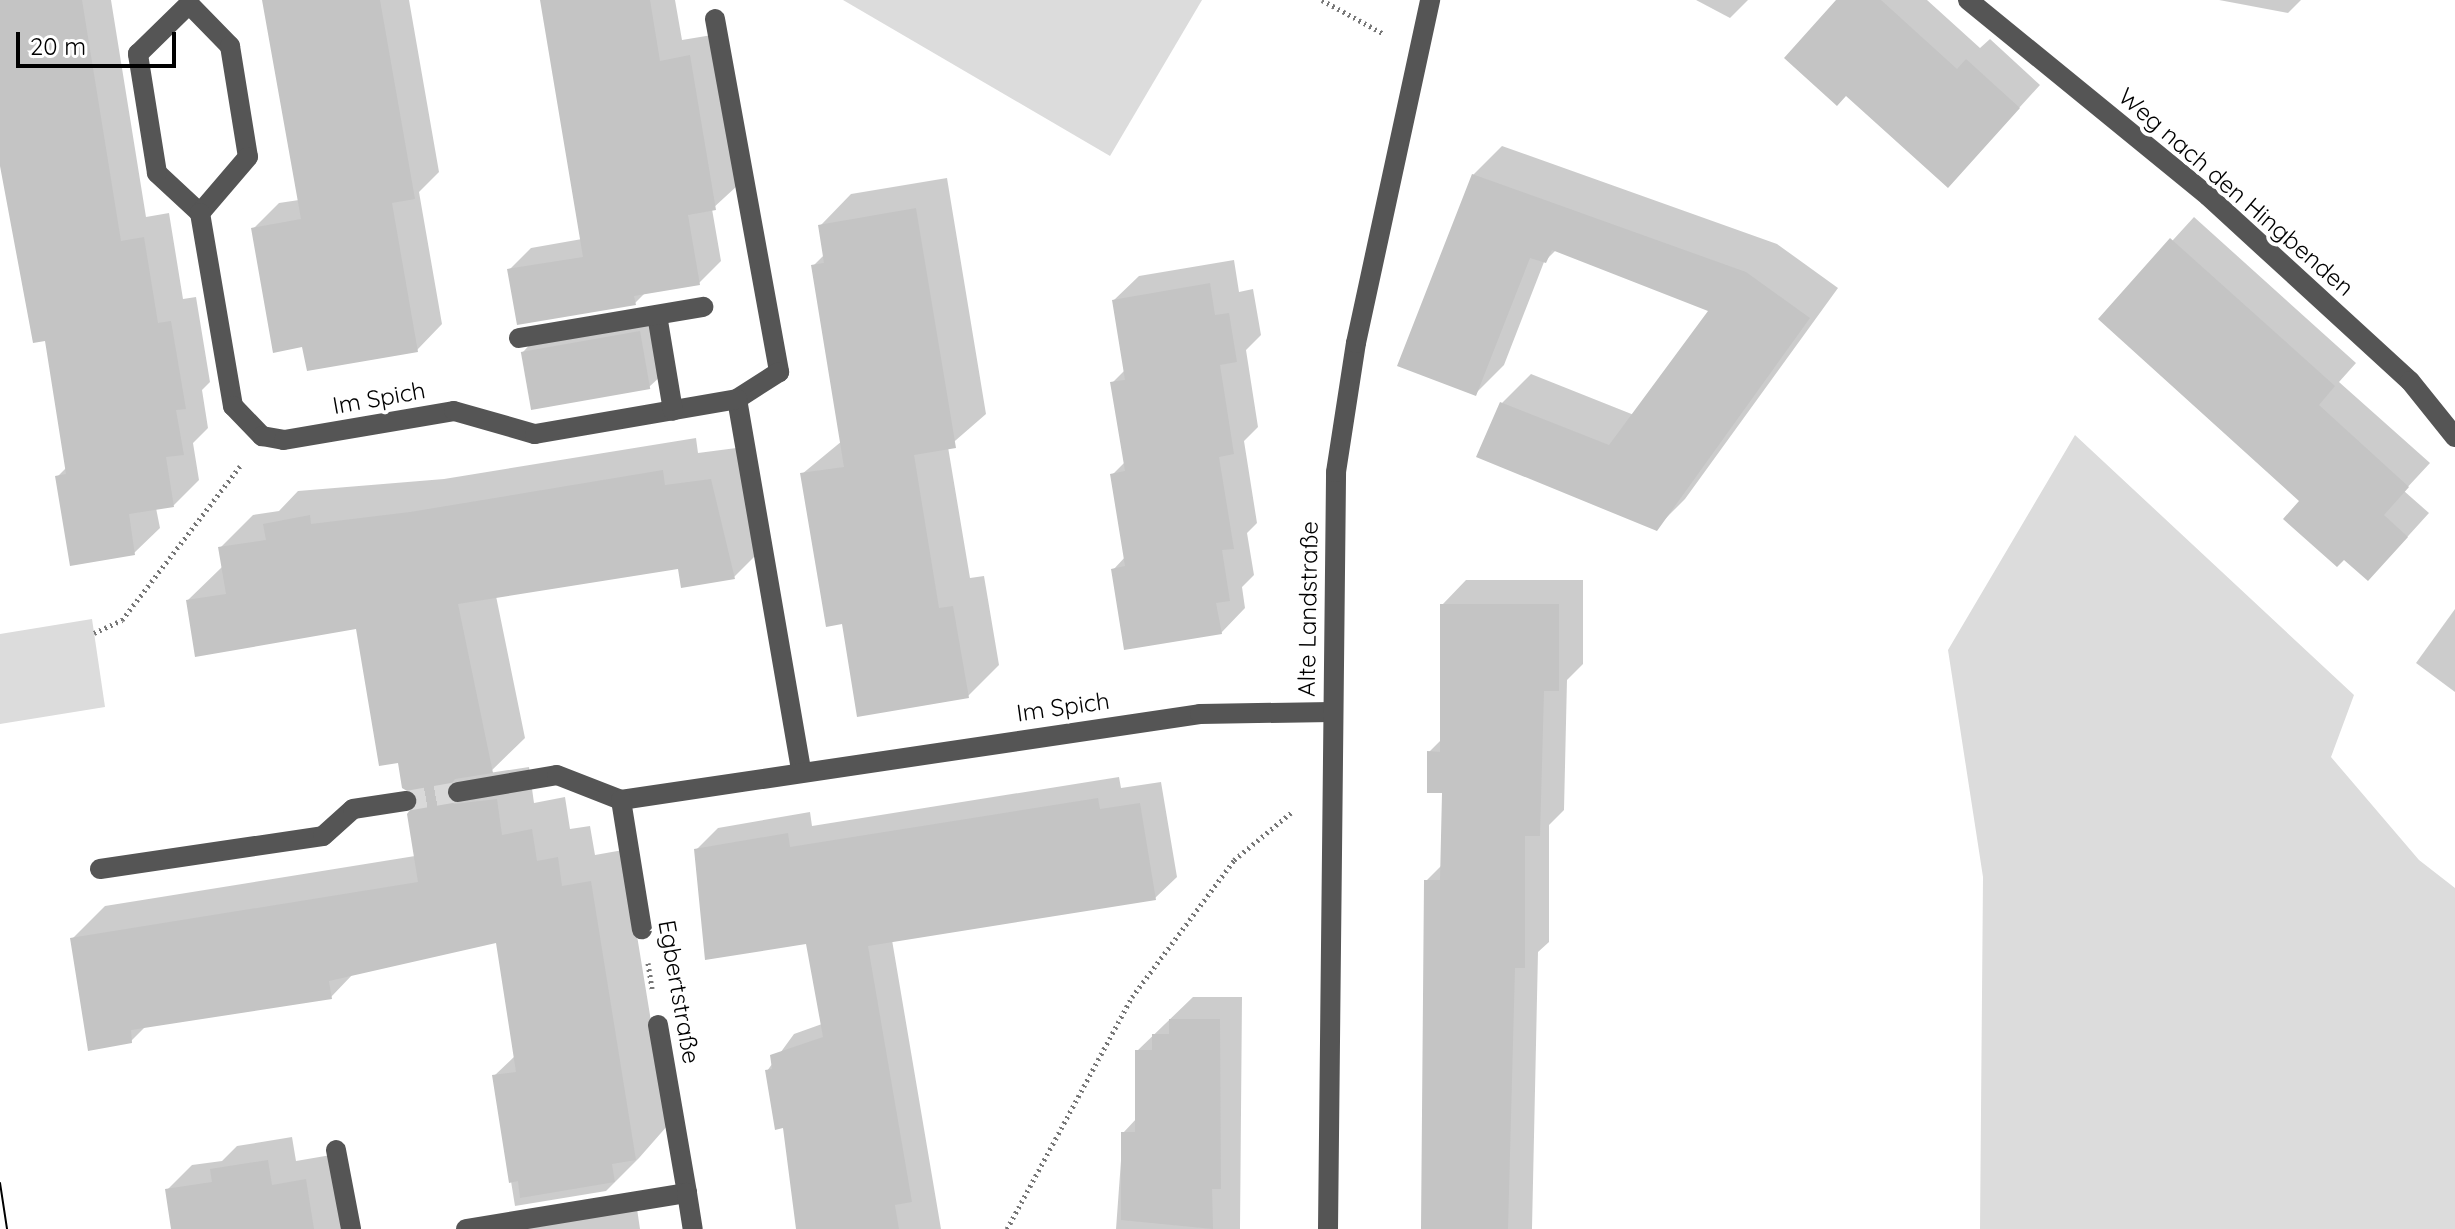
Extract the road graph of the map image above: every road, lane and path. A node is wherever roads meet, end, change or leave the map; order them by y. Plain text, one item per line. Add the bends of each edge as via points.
1 (1322, 0) edge
2 (1430, 0) edge
3 (1968, 0) edge
4 (189, 2) edge
5 (715, 19) dead end
6 (1418, 53) junction
7 (200, 213) junction
8 (703, 307) dead end
9 (657, 315) junction
10 (519, 338) dead end
11 (737, 399) junction
12 (673, 411) junction
13 (262, 436) junction
14 (2455, 437) edge
15 (94, 633) dead end
16 (1332, 712) junction
17 (801, 768) junction
18 (1332, 779) junction
19 (458, 792) tunnel mouth
20 (621, 800) junction
21 (406, 801) tunnel mouth
22 (100, 869) dead end
23 (642, 929) joint
24 (658, 1025) joint
25 (336, 1150) dead end
26 (687, 1193) junction
27 (351, 1229) edge
28 (466, 1229) edge
29 (693, 1229) edge
30 (1007, 1229) edge
31 (1328, 1229) edge

1 - 6 path
2 - 6 street, Alte Landstraße
3 - 14 street, Weg nach den Hingbenden via 2208,196 2410,381
4 - 7 street via 230,46 248,157
4 - 7 street via 138,54 157,173
5 - 11 street, Im Spich via 779,372
6 - 16 street, Alte Landstraße via 1356,343 1336,472
7 - 13 street via 233,406
8 - 9 street
9 - 10 street
9 - 12 street
11 - 12 street, Im Spich
11 - 17 street
12 - 13 street, Im Spich via 535,434 454,411 284,440
13 - 15 path via 122,620
16 - 17 street, Im Spich via 1200,714
16 - 18 street, Alte Landstraße
17 - 20 street, Im Spich
18 - 30 path via 1234,860 1181,929 1092,1066
18 - 31 street, Alte Landstraße
19 - 20 street via 557,775
20 - 23 street, Egbertstraße
21 - 22 street via 353,809 323,836
23 - 24 path, Egbertstraße
24 - 26 street, Egbertstraße
25 - 27 street
26 - 28 street
26 - 29 street, Egbertstraße

